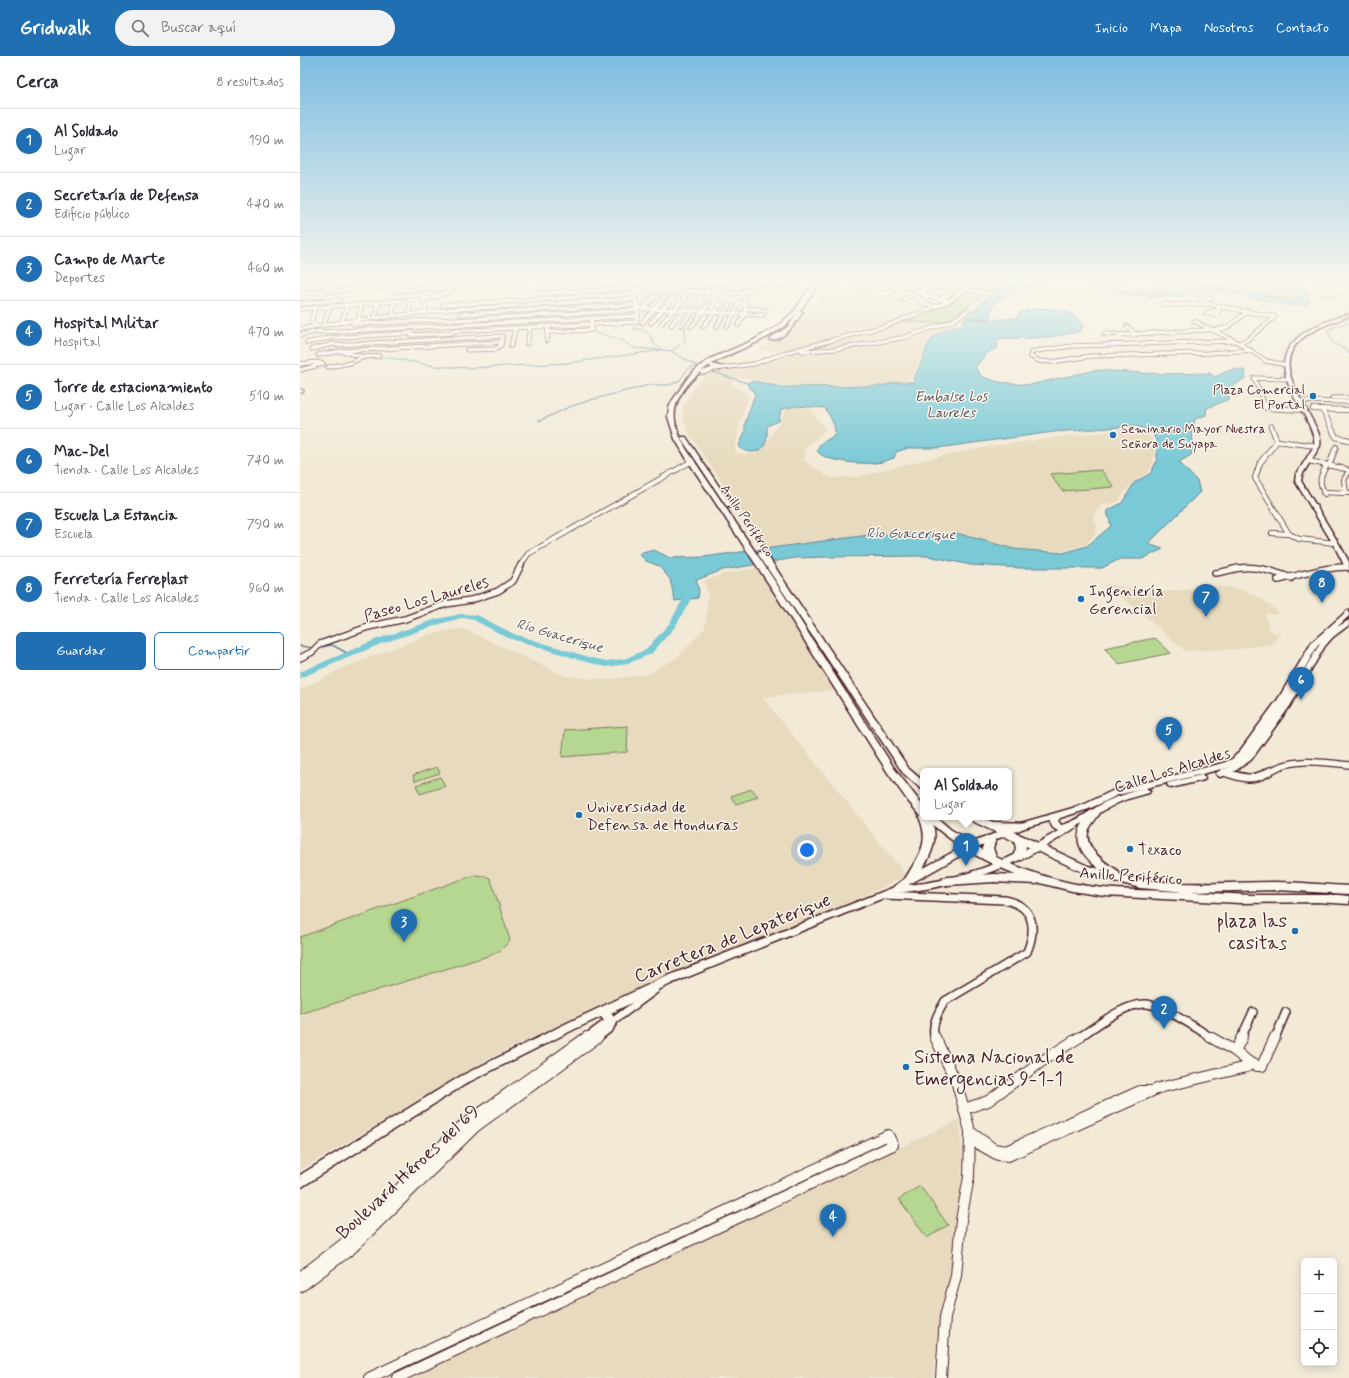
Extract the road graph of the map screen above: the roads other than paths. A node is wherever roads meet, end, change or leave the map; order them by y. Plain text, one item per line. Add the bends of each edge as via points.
1 (317, 341) edge
2 (332, 341) edge
3 (408, 341) junction
4 (414, 341) edge
5 (447, 341) edge
6 (512, 341) edge
7 (528, 341) edge
8 (756, 341) joint
9 (768, 341) edge
10 (830, 341) edge
11 (887, 341) edge
12 (1141, 341) edge
13 (1234, 341) joint
14 (1245, 341) edge
15 (1297, 341) edge
16 (501, 342) joint
17 (307, 343) dead end
18 (361, 343) junction
19 (1239, 343) junction
20 (335, 344) junction
21 (445, 344) junction
22 (527, 344) dead end
23 (762, 344) junction
24 (1144, 344) junction
25 (407, 346) junction
26 (511, 346) dead end
27 (312, 349) dead end
28 (358, 349) junction
29 (466, 350) dead end
30 (1251, 350) junction
31 (342, 352) junction
32 (788, 352) junction
33 (352, 354) junction
34 (318, 356) dead end
35 (364, 356) junction
36 (379, 356) dead end
37 (301, 361) edge
38 (713, 363) junction
39 (720, 365) junction
40 (1286, 365) junction
41 (328, 366) dead end
42 (300, 370) edge
43 (702, 373) junction
44 (1289, 379) junction
45 (1332, 398) dead end
46 (1349, 398) edge
47 (1300, 402) junction
48 (1347, 403) edge
49 (1313, 409) dead end
50 (1322, 409) junction
51 (1349, 409) edge
52 (1304, 410) junction
53 (1271, 426) dead end
54 (1349, 440) edge
55 (1277, 441) junction
56 (1317, 446) junction
57 (1336, 447) dead end
58 (1309, 460) junction
59 (692, 462) junction
60 (1329, 464) junction
61 (1348, 469) edge
62 (1302, 472) junction
63 (1347, 493) edge
64 (1272, 533) dead end
65 (1289, 534) junction
66 (749, 541) junction
67 (1337, 545) junction
68 (1344, 553) junction
69 (1349, 559) edge
70 (1348, 567) edge
71 (1215, 573) dead end
72 (1349, 574) edge
73 (773, 576) junction
74 (1291, 578) junction
75 (1278, 580) dead end
76 (1349, 608) edge
77 (1349, 612) edge
78 (1349, 618) edge
79 (1349, 622) edge
80 (1329, 636) junction
81 (1316, 644) junction
82 (300, 658) edge
83 (1349, 765) edge
84 (1224, 772) junction
85 (920, 783) edge
86 (920, 808) edge
87 (1095, 813) junction
88 (1056, 817) junction
89 (926, 820) edge
90 (931, 820) edge
91 (978, 820) edge
92 (980, 820) edge
93 (1024, 825) junction
94 (1073, 827) junction
95 (1006, 833) junction
96 (1018, 838) junction
97 (991, 839) junction
98 (969, 847) junction
99 (1037, 847) junction
100 (1018, 857) junction
101 (991, 858) junction
102 (1004, 864) junction
103 (910, 879) junction
104 (1045, 880) junction
105 (947, 881) junction
106 (1126, 881) junction
107 (895, 890) junction
108 (1349, 890) edge
109 (883, 895) junction
110 (1349, 900) edge
111 (669, 980) junction
112 (603, 1012) junction
113 (1253, 1012) dead end
114 (1286, 1012) dead end
115 (612, 1022) junction
116 (1236, 1051) junction
117 (1250, 1063) junction
118 (964, 1109) junction
119 (970, 1130) junction
120 (300, 1182) edge
121 (300, 1277) edge
122 (300, 1288) edge
123 (369, 1378) edge
124 (397, 1378) edge
125 (941, 1378) edge

1 - 17 street
2 - 20 street
3 - 4 street
3 - 18 street
3 - 25 street
5 - 21 street
6 - 26 street
7 - 22 street
8 - 23 highway via 762,341
8 - 38 highway, Anillo Periférico
9 - 23 highway
10 - 32 street
11 - 32 street via 836,350
12 - 24 street
13 - 19 street
13 - 24 street
14 - 19 street
15 - 40 main road via 1290,348
16 - 21 street
16 - 29 street via 496,349
18 - 20 street
18 - 28 street
19 - 30 street
20 - 27 street
20 - 31 street
21 - 25 street
23 - 39 highway
24 - 30 street via 1072,346 1031,353 1030,356 1033,359 1051,362 1091,356
25 - 28 street
28 - 31 street
28 - 33 street
30 - 40 street via 1266,361
31 - 33 street
31 - 34 street
32 - 39 street via 754,364 727,368
33 - 35 street
35 - 36 street
35 - 41 street via 350,363
37 - 42 street via 323,364
38 - 39 highway
38 - 43 highway, Anillo Periférico
38 - 59 highway, Anillo Periférico via 703,365 690,376 670,415 674,431
39 - 43 street
40 - 44 main road
43 - 66 highway, Anillo Periférico via 687,390 677,407 676,415 680,430
44 - 47 main road
44 - 52 street via 1254,378 1266,408
45 - 46 street
47 - 48 street
47 - 52 main road
48 - 51 street
49 - 50 street
50 - 51 street
50 - 54 street via 1336,436
52 - 56 main road via 1317,437
53 - 55 street
55 - 56 street
55 - 65 street via 1259,466 1256,478
56 - 58 main road
57 - 60 street
58 - 60 street
58 - 62 main road
59 - 66 highway, Anillo Periférico
59 - 82 street, Paseo Los Laureles via 528,554 513,581 498,591 471,600 446,604 405,619 368,627 320,644
60 - 61 street
60 - 63 street via 1320,478 1324,493
61 - 63 street via 1344,480
62 - 67 main road via 1298,477 1300,483
62 - 68 main road via 1302,481
64 - 65 street
65 - 67 street via 1300,539
66 - 73 highway, Anillo Periférico
67 - 70 main road via 1339,555
68 - 69 main road
68 - 70 main road
70 - 72 main road
70 - 74 street via 1330,567
71 - 74 street via 1248,568 1271,571
73 - 85 highway, Anillo Periférico via 906,771
73 - 86 highway, Anillo Periférico via 888,764
74 - 75 street
76 - 81 main road via 1316,641
77 - 81 main road, Calle Los Alcaldes
78 - 80 main road, Calle Los Alcaldes
79 - 80 main road
80 - 84 main road, Calle Los Alcaldes via 1286,706 1248,758
81 - 88 main road, Calle Los Alcaldes via 1282,700 1235,760 1218,769 1115,793 1086,807
83 - 84 street via 1314,761 1297,763 1274,769 1258,778 1241,778
84 - 87 main road, Calle Los Alcaldes via 1122,798
87 - 94 main road, Calle Los Alcaldes
87 - 106 highway via 1084,829 1085,845 1106,869
88 - 93 main road, Calle Los Alcaldes
88 - 94 main road via 1053,820 1056,826
89 - 103 highway via 929,832 927,848 920,865
90 - 98 highway, Anillo Periférico
91 - 95 highway, Anillo Periférico
92 - 93 highway via 1004,826
93 - 95 main road, Calle Los Alcaldes
94 - 99 main road, Calle Los Alcaldes
95 - 96 highway, Anillo Periférico
95 - 97 main road, Carretera de Lepaterique
96 - 99 highway, Anillo Periférico
96 - 100 highway via 1022,845
97 - 98 main road, Carretera de Lepaterique
97 - 101 highway via 987,845
98 - 101 highway, Anillo Periférico
98 - 103 main road, Carretera de Lepaterique
99 - 100 main road, Carretera de Lepaterique
99 - 106 highway, Anillo Periférico via 1085,869
100 - 102 main road, Carretera de Lepaterique
101 - 102 highway, Anillo Periférico
102 - 104 highway, Anillo Periférico
102 - 105 main road, Carretera de Lepaterique
103 - 107 main road, Carretera de Lepaterique
104 - 105 highway via 994,878
104 - 110 highway, Anillo Periférico via 1096,891 1244,899
105 - 107 main road, Carretera de Lepaterique
106 - 108 highway, Anillo Periférico via 1189,888 1277,886
107 - 109 main road, Carretera de Lepaterique
109 - 111 main road, Carretera de Lepaterique
109 - 118 street via 1005,900 1015,902 1029,914 1032,942 1027,952 951,996 936,1014 933,1033 957,1084
111 - 112 main road, Carretera de Lepaterique
111 - 115 street, Boulevard Héroes del 69
112 - 115 main road
112 - 120 main road, Carretera de Lepaterique via 438,1096
113 - 116 street
114 - 117 street via 1262,1066
115 - 121 street, Boulevard Héroes del 69 via 605,1024 461,1127 346,1242
115 - 122 street, Boulevard Héroes del 69 via 610,1028 475,1127 351,1249
116 - 117 street
116 - 118 street via 1159,1007 1146,1004 1132,1006 1077,1038 988,1101
117 - 119 street via 1247,1067 1159,1088 1008,1156 985,1149 975,1142
118 - 119 street
119 - 125 street via 969,1177 961,1220 956,1276 945,1317
123 - 124 street via 888,1135 893,1145

